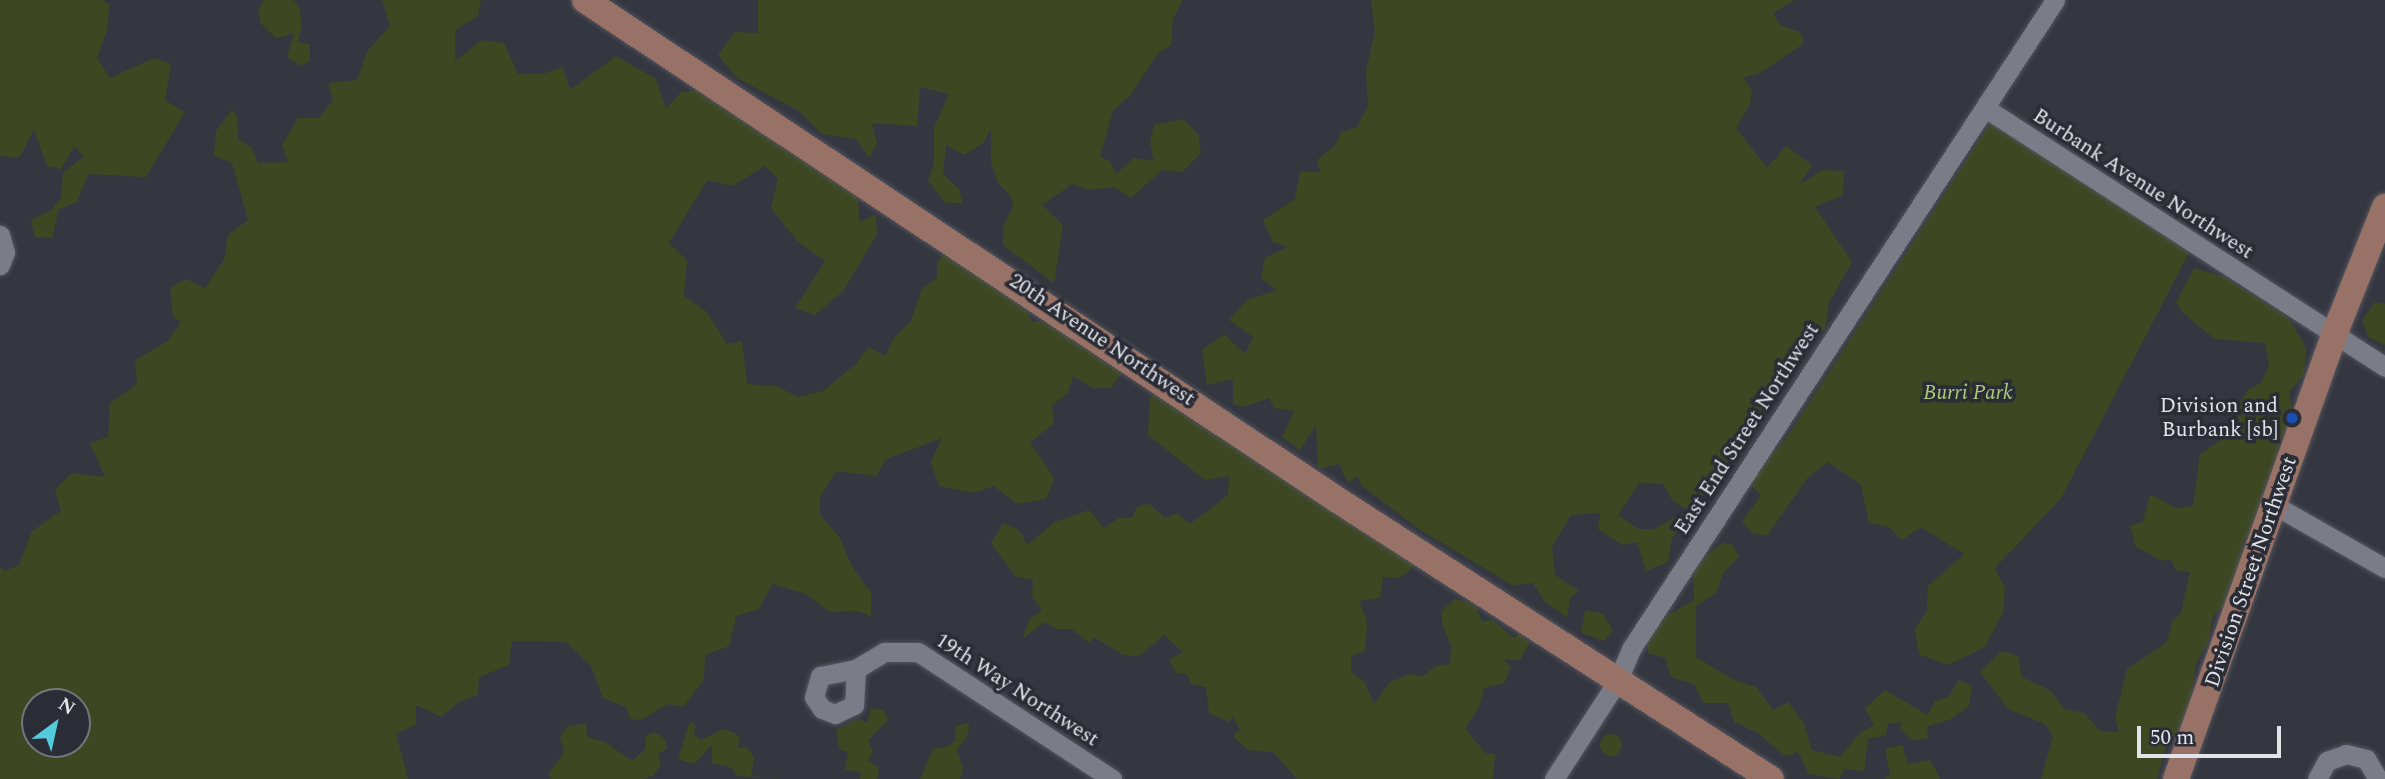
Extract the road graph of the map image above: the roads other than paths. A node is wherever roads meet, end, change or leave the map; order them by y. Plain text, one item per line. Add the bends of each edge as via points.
1 (585, 0) edge
2 (2055, 0) edge
3 (1985, 107) junction
4 (2385, 207) edge
5 (0, 236) edge
6 (0, 265) edge
7 (2334, 335) junction
8 (2385, 367) edge
9 (2274, 505) junction
10 (2385, 568) edge
11 (856, 669) dead end
12 (1618, 680) junction
13 (1083, 771) edge
14 (1112, 779) edge
15 (1554, 779) edge
16 (1771, 779) edge
17 (2176, 779) edge
18 (2317, 779) edge
19 (2378, 779) edge

1 - 12 street, 20th Avenue Northwest via 1336,499
2 - 3 street
3 - 7 street, Burbank Avenue Northwest
3 - 12 street, East End Street Northwest via 1630,649
4 - 7 street, Division Street Northwest
5 - 6 street via 5,252
7 - 8 street, Burbank Avenue Northwest
7 - 9 street, Division Street Northwest
9 - 10 street
9 - 17 street, Division Street Northwest
11 - 13 street, 19th Way Northwest via 884,652 918,652
12 - 15 street, East End Street Northwest
12 - 16 street, 20th Avenue Northwest
13 - 14 street, 19th Way Northwest
18 - 19 street via 2327,761 2346,754 2366,760

